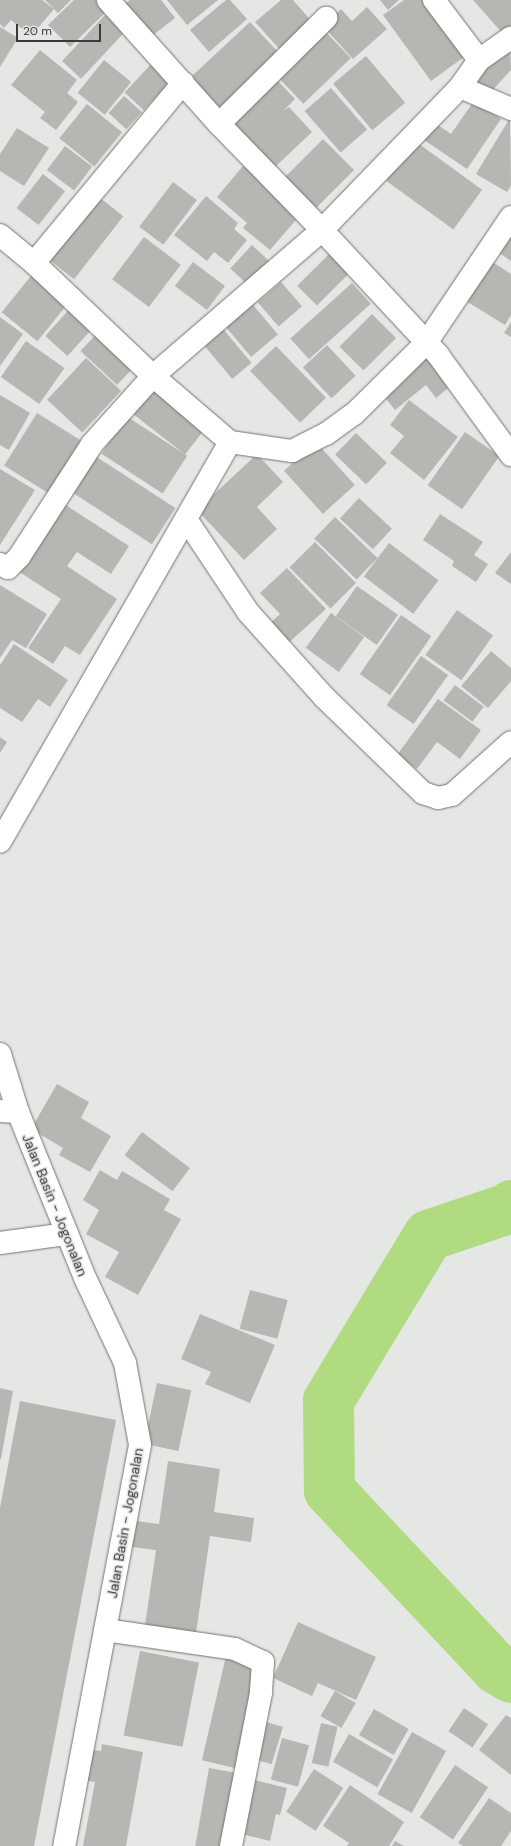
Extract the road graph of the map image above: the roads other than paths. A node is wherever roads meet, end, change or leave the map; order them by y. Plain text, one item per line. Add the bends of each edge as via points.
1 (108, 0) edge
2 (434, 0) edge
3 (326, 18) dead end
4 (511, 38) edge
5 (479, 60) junction
6 (183, 83) junction
7 (460, 87) junction
8 (511, 109) edge
9 (219, 124) junction
10 (511, 217) edge
11 (322, 230) junction
12 (0, 235) edge
13 (34, 263) junction
14 (426, 343) junction
15 (153, 376) junction
16 (508, 440) edge
17 (230, 442) junction
18 (186, 519) junction
19 (0, 564) edge
20 (511, 742) edge
21 (0, 842) edge
22 (0, 1054) edge
23 (9, 1111) edge
24 (67, 1234) junction
25 (0, 1243) edge
26 (105, 1630) junction
27 (64, 1846) edge
28 (231, 1846) edge

1 - 6 street
2 - 5 street
3 - 9 street
4 - 5 street
5 - 7 street
6 - 9 street
6 - 13 street
7 - 8 street
7 - 11 street
9 - 11 street
10 - 14 street
11 - 14 street
11 - 15 street
12 - 13 street
13 - 15 street
14 - 16 street
14 - 17 street via 354,414 326,434 292,451
15 - 17 street
15 - 19 street via 92,444 20,557 8,568
17 - 18 street
18 - 20 street via 248,612 324,697 423,793 438,798 452,795
18 - 21 street
22 - 23 street, Jalan Basin - Jogonalan
23 - 24 street, Jalan Basin - Jogonalan
24 - 25 street
24 - 26 street, Jalan Basin - Jogonalan via 125,1363 140,1445
26 - 27 street, Jalan Basin - Jogonalan
26 - 28 street via 235,1649 263,1662 261,1693

